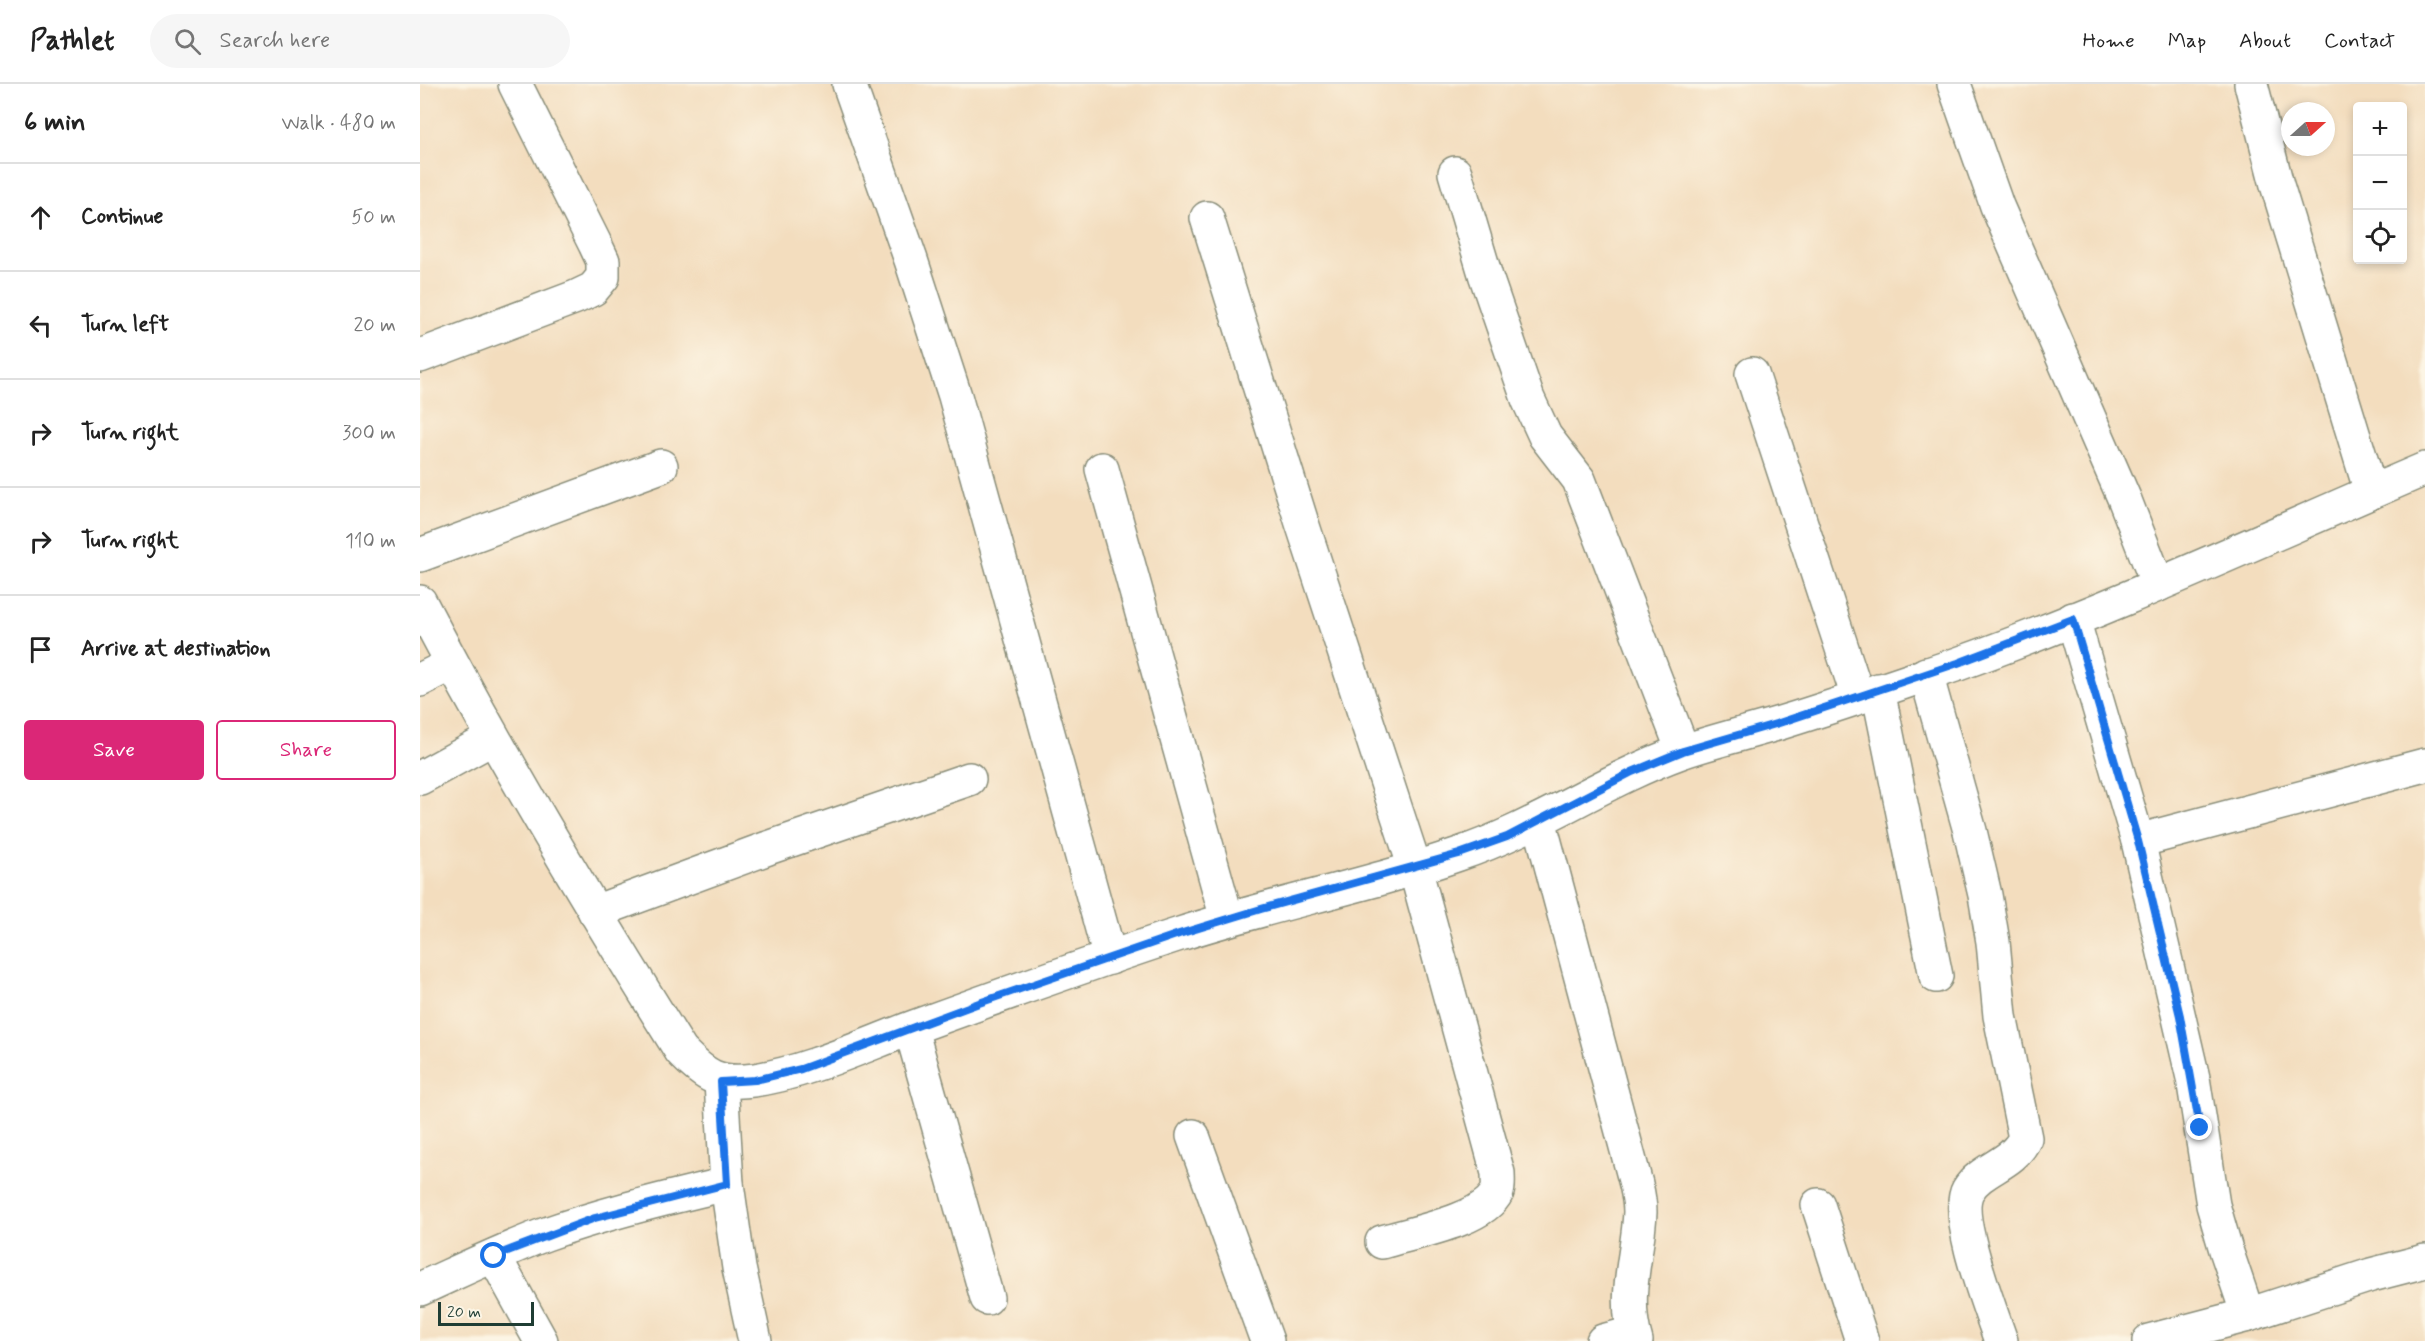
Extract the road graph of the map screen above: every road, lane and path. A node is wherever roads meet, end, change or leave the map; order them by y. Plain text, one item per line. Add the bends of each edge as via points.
1 (515, 84) edge
2 (849, 84) edge
3 (1954, 84) edge
4 (2251, 84) edge
5 (1455, 173) dead end
6 (1207, 218) dead end
7 (420, 356) edge
8 (1752, 374) dead end
9 (661, 466) dead end
10 (1102, 469) dead end
11 (2425, 469) edge
12 (2371, 492) junction
13 (420, 555) edge
14 (2158, 585) junction
15 (420, 602) edge
16 (2073, 619) junction
17 (452, 664) junction
18 (1926, 674) junction
19 (420, 680) edge
20 (1868, 694) junction
21 (493, 738) junction
22 (1683, 751) junction
23 (2425, 765) edge
24 (420, 778) edge
25 (969, 779) dead end
26 (1539, 820) junction
27 (2138, 841) junction
28 (1415, 868) junction
29 (595, 912) junction
30 (1227, 919) junction
31 (1110, 958) junction
32 (1936, 976) dead end
33 (911, 1029) junction
34 (721, 1082) junction
35 (1193, 1137) dead end
36 (727, 1184) junction
37 (1818, 1204) dead end
38 (1382, 1242) dead end
39 (494, 1256) junction
40 (2425, 1261) edge
41 (420, 1289) edge
42 (987, 1298) dead end
43 (2248, 1315) junction
44 (1624, 1338) edge
45 (541, 1341) edge
46 (755, 1341) edge
47 (1267, 1341) edge
48 (1862, 1341) edge
49 (2001, 1341) edge
50 (2149, 1341) edge

1 - 7 street via 603,261 603,277 593,289 576,297
2 - 31 street via 955,396
3 - 14 street via 1997,206
4 - 12 street via 2277,185
5 - 22 street via 1528,399 1545,436 1569,464 1584,490
6 - 28 street
8 - 20 street
9 - 13 street
10 - 30 street
11 - 12 street
12 - 14 street
14 - 16 street
15 - 17 street
16 - 18 street
16 - 27 street
17 - 19 street
17 - 21 street
18 - 20 street
18 - 49 street via 1985,895 2000,1016 2025,1138 2010,1159 1968,1190 1964,1204 1972,1253
20 - 22 street
20 - 32 street
21 - 24 street
21 - 29 street
22 - 26 street via 1632,772
23 - 27 street
25 - 29 street
26 - 28 street via 1507,837
26 - 44 street via 1640,1209
27 - 43 street via 2193,1078 2213,1205
28 - 30 street
28 - 38 street via 1498,1173 1498,1190 1487,1206 1467,1216
29 - 34 street via 681,1051 699,1070
30 - 31 street
31 - 33 street
33 - 34 street via 801,1069 755,1080
33 - 42 street
34 - 36 street
35 - 47 street
36 - 39 street via 595,1218
36 - 46 street
37 - 48 street
39 - 41 street
39 - 45 street
40 - 43 street
43 - 50 street

